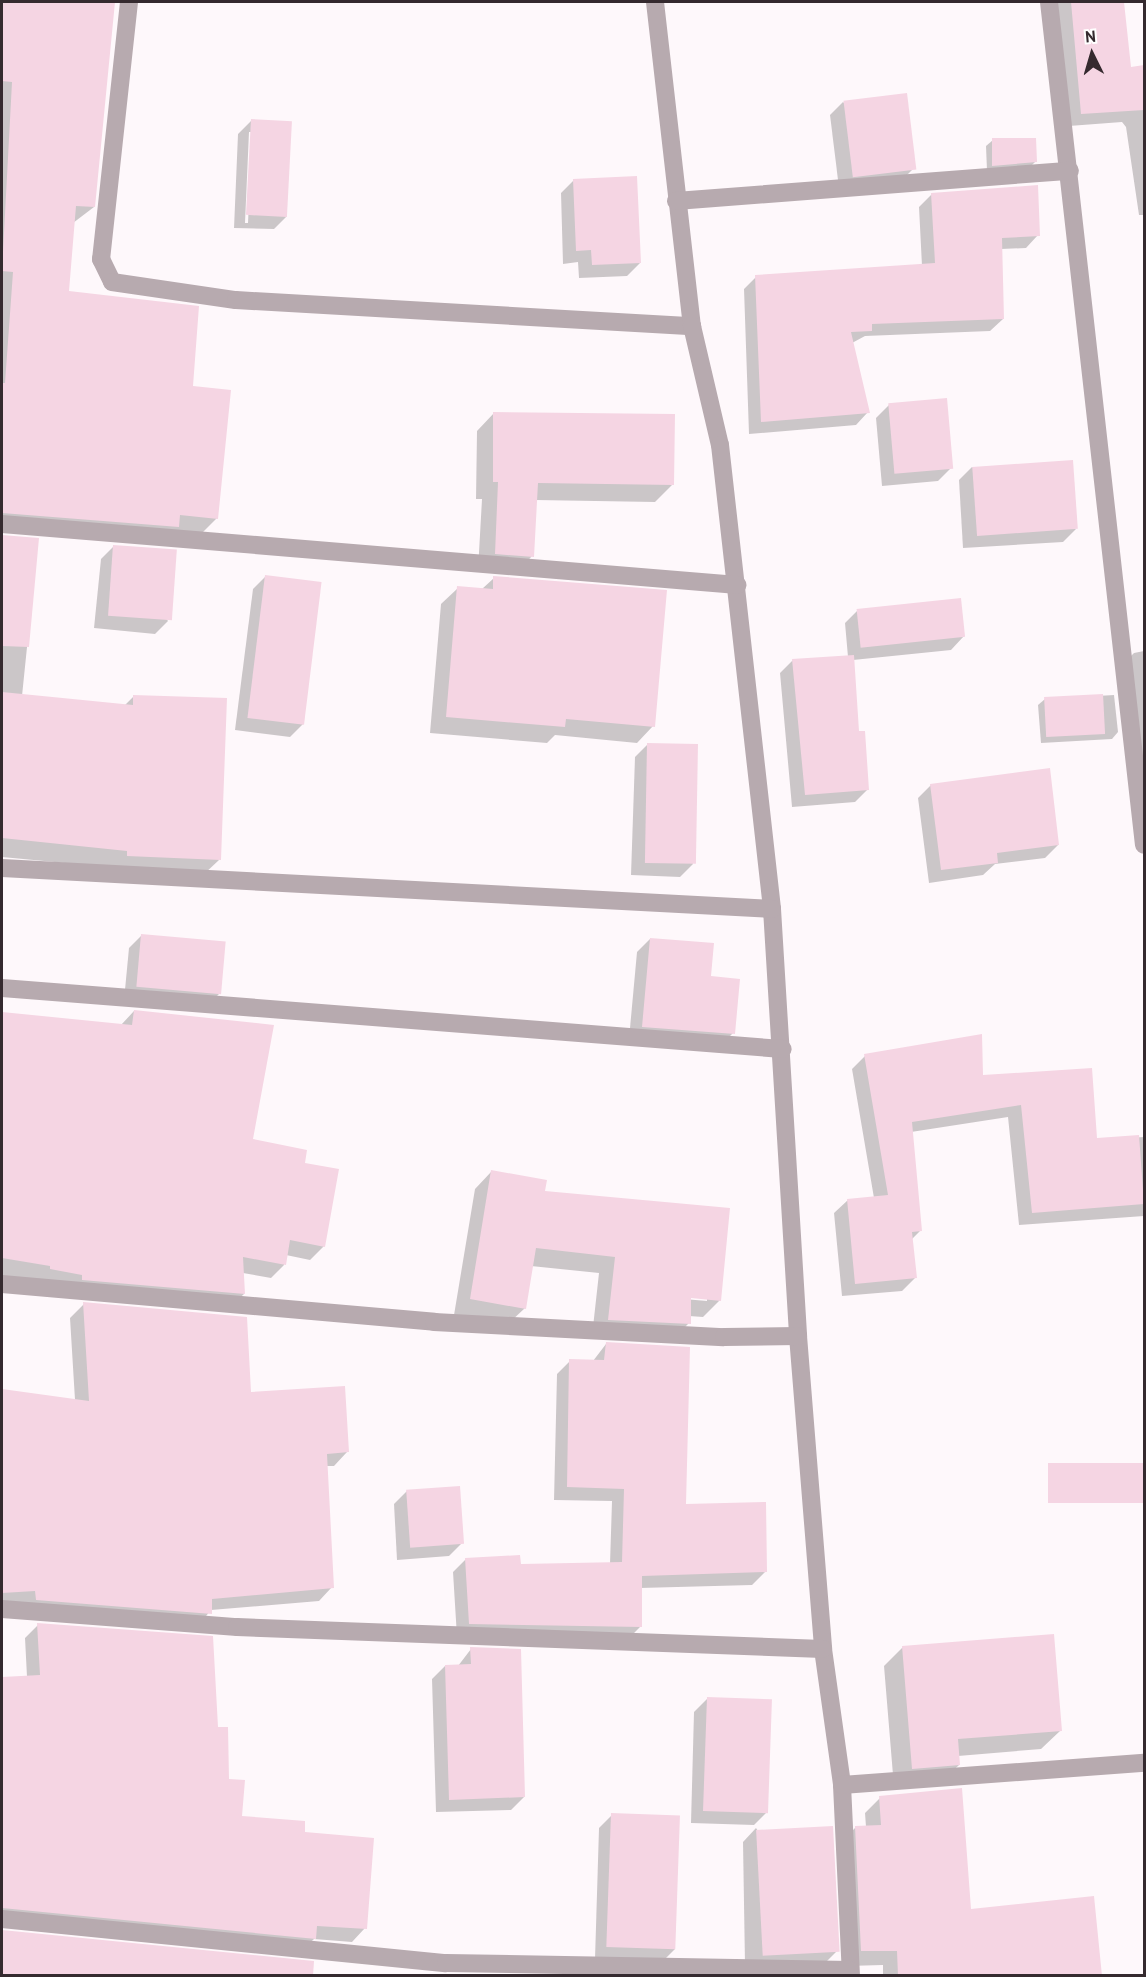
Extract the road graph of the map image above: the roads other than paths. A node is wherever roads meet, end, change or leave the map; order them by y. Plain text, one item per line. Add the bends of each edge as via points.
1 (129, 2) edge
2 (655, 2) edge
3 (1049, 2) edge
4 (1070, 171) junction
5 (676, 201) junction
6 (692, 326) junction
7 (2, 524) edge
8 (737, 585) junction
9 (1144, 845) edge
10 (2, 868) edge
11 (772, 909) junction
12 (2, 988) edge
13 (783, 1049) junction
14 (2, 1284) edge
15 (798, 1336) junction
16 (2, 1610) edge
17 (823, 1649) junction
18 (1144, 1763) edge
19 (842, 1785) junction
20 (2, 1919) edge
21 (850, 1973) edge

1 - 6 street via 101,259 112,282 236,300
2 - 5 street
3 - 4 street
4 - 5 street
4 - 9 street
5 - 6 street
6 - 8 street via 720,445
7 - 8 street
8 - 11 street
10 - 11 street
11 - 13 street
12 - 13 street
13 - 15 street
14 - 15 street via 434,1322 724,1337
15 - 17 street
16 - 17 street via 237,1627
17 - 19 street
18 - 19 street
19 - 21 street
20 - 21 street via 446,1963

